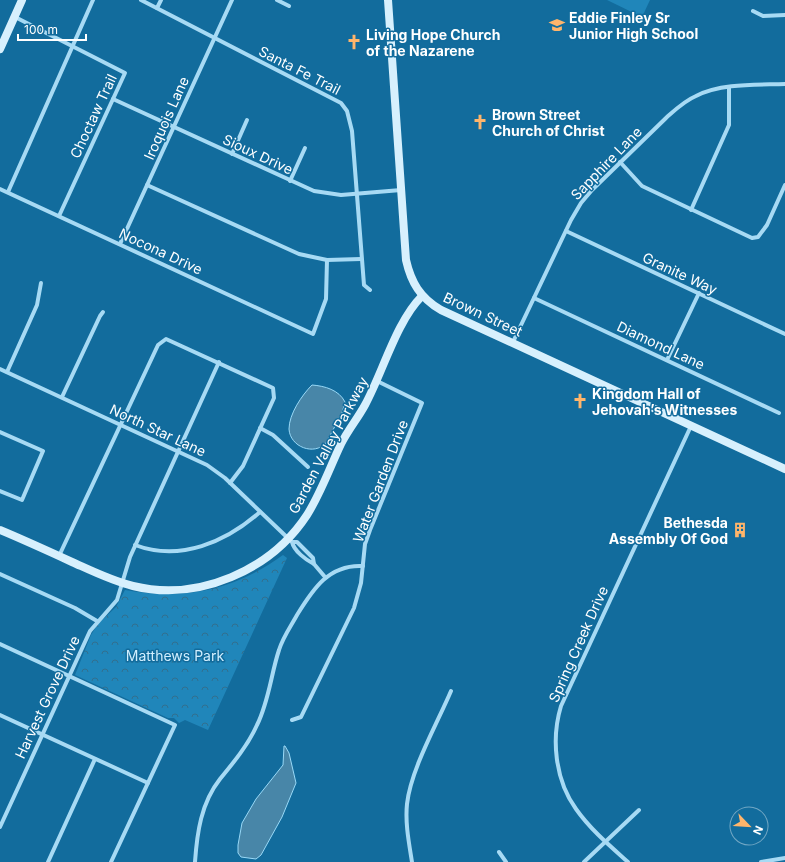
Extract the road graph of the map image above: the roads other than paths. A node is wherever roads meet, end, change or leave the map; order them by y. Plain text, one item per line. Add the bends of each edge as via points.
1 (22, 0) edge
2 (93, 0) edge
3 (141, 0) edge
4 (161, 0) edge
5 (232, 0) edge
6 (277, 0) edge
7 (388, 0) edge
8 (289, 6) dead end
9 (157, 8) junction
10 (753, 11) dead end
11 (785, 14) edge
12 (15, 17) junction
13 (214, 38) junction
14 (72, 46) junction
15 (0, 49) edge
16 (785, 84) edge
17 (729, 88) junction
18 (113, 99) junction
19 (247, 120) dead end
20 (174, 127) junction
21 (304, 148) dead end
22 (232, 154) junction
23 (620, 162) junction
24 (290, 181) junction
25 (147, 185) junction
26 (785, 186) edge
27 (0, 189) edge
28 (401, 190) junction
29 (8, 192) junction
30 (356, 195) junction
31 (691, 210) junction
32 (59, 216) junction
33 (566, 231) junction
34 (120, 244) junction
35 (361, 259) junction
36 (327, 260) junction
37 (41, 283) dead end
38 (370, 290) dead end
39 (699, 294) junction
40 (422, 296) junction
41 (534, 298) junction
42 (104, 312) dead end
43 (785, 334) edge
44 (513, 342) junction
45 (667, 360) junction
46 (219, 362) junction
47 (0, 369) edge
48 (7, 372) junction
49 (376, 381) junction
50 (62, 397) junction
51 (779, 413) dead end
52 (120, 424) junction
53 (692, 426) junction
54 (260, 428) junction
55 (0, 432) edge
56 (178, 451) junction
57 (308, 467) dead end
58 (785, 469) edge
59 (230, 483) junction
60 (0, 491) edge
61 (260, 512) junction
62 (0, 530) edge
63 (290, 540) junction
64 (135, 545) junction
65 (59, 556) junction
66 (363, 566) junction
67 (0, 574) edge
68 (325, 576) junction
69 (122, 583) junction
70 (96, 621) junction
71 (0, 644) edge
72 (69, 676) junction
73 (451, 691) dead end
74 (0, 716) edge
75 (292, 720) dead end
76 (42, 734) junction
77 (95, 759) junction
78 (148, 783) junction
79 (639, 810) dead end
80 (0, 827) edge
81 (606, 842) junction
82 (499, 852) dead end
83 (785, 858) edge
84 (48, 862) edge
85 (112, 862) edge
86 (195, 862) edge
87 (412, 862) edge
88 (506, 862) edge
89 (584, 862) edge
90 (628, 862) edge
91 (761, 862) edge

1 - 12 main road
2 - 14 street
3 - 9 street, Santa Fe Trail
4 - 9 street
5 - 13 street, Iroquois Lane
6 - 8 street
7 - 28 main road, Brown Street
9 - 13 street, Santa Fe Trail
10 - 11 street via 763,16
12 - 14 street, Choctaw Trail
12 - 15 main road
13 - 20 street, Iroquois Lane
13 - 30 street, Santa Fe Trail via 341,103 346,108 352,131
14 - 18 street, Choctaw Trail via 125,72
14 - 29 street
16 - 17 street, Sapphire Lane
17 - 23 street, Sapphire Lane via 696,95 680,105
17 - 31 street via 729,125
18 - 20 street, Sioux Drive
18 - 32 street, Choctaw Trail
19 - 22 street
20 - 22 street, Sioux Drive
20 - 25 street, Iroquois Lane
21 - 24 street
22 - 24 street, Sioux Drive
23 - 31 street via 642,186
23 - 33 street, Sapphire Lane via 581,203
24 - 30 street, Sioux Drive via 323,194
25 - 34 street, Iroquois Lane
25 - 36 street via 287,249
26 - 31 street via 767,225 758,237 752,238
27 - 29 street, Nocona Drive
28 - 30 street, Sioux Drive
28 - 40 main road, Brown Street via 408,269
29 - 32 street, Nocona Drive
30 - 35 street, Santa Fe Trail
32 - 34 street, Nocona Drive
33 - 39 street, Granite Way
33 - 41 street, Sapphire Lane
34 - 36 street, Nocona Drive via 313,334 326,299
35 - 36 street
35 - 38 street, Santa Fe Trail via 364,285
37 - 48 street via 37,305
39 - 43 street, Granite Way
39 - 45 street
40 - 44 main road, Brown Street via 441,310
40 - 49 main road, Garden Valley Parkway via 409,312
41 - 44 street, Sapphire Lane
41 - 45 street, Diamond Lane
42 - 50 street
44 - 53 main road, Brown Street
45 - 51 street, Diamond Lane
46 - 52 street via 170,339 163,340 158,345
46 - 54 street via 270,386 274,391 274,398
46 - 56 street, Harvest Grove Drive
47 - 48 street, North Star Lane
48 - 50 street, North Star Lane
49 - 63 main road, Garden Valley Parkway via 312,507
49 - 66 street, Water Garden Drive via 422,403 370,530 365,544
50 - 52 street, North Star Lane
52 - 56 street, North Star Lane
52 - 65 street
53 - 58 main road, Brown Street
53 - 81 street, Spring Creek Drive via 559,714 556,754 568,796 576,810
54 - 57 street via 273,435
54 - 59 street via 243,466
55 - 60 street via 43,451 22,500
56 - 59 street, North Star Lane via 207,465
56 - 64 street, Harvest Grove Drive
59 - 61 street, North Star Lane
61 - 63 street, North Star Lane
61 - 64 street via 237,531 202,546 168,551
62 - 65 main road, Garden Valley Parkway
63 - 68 street, North Star Lane via 293,547
63 - 69 main road, Garden Valley Parkway via 257,564 218,583 171,590
64 - 69 street, Harvest Grove Drive
65 - 69 main road, Garden Valley Parkway
66 - 68 street via 346,567
66 - 75 street, Water Garden Drive via 354,608 301,717
67 - 70 street via 75,608
68 - 86 street via 314,587 284,638 266,704 251,738 219,780 208,800 198,826
69 - 70 street, Harvest Grove Drive via 117,600
70 - 72 street, Harvest Grove Drive
71 - 72 street
72 - 76 street, Harvest Grove Drive
72 - 78 street via 175,725
73 - 87 street via 418,766 409,795 407,815
74 - 76 street
76 - 77 street
76 - 80 street, Harvest Grove Drive
77 - 78 street
77 - 84 street
78 - 85 street
79 - 81 street
81 - 89 street
81 - 90 street, Spring Creek Drive
82 - 88 street
83 - 91 street

